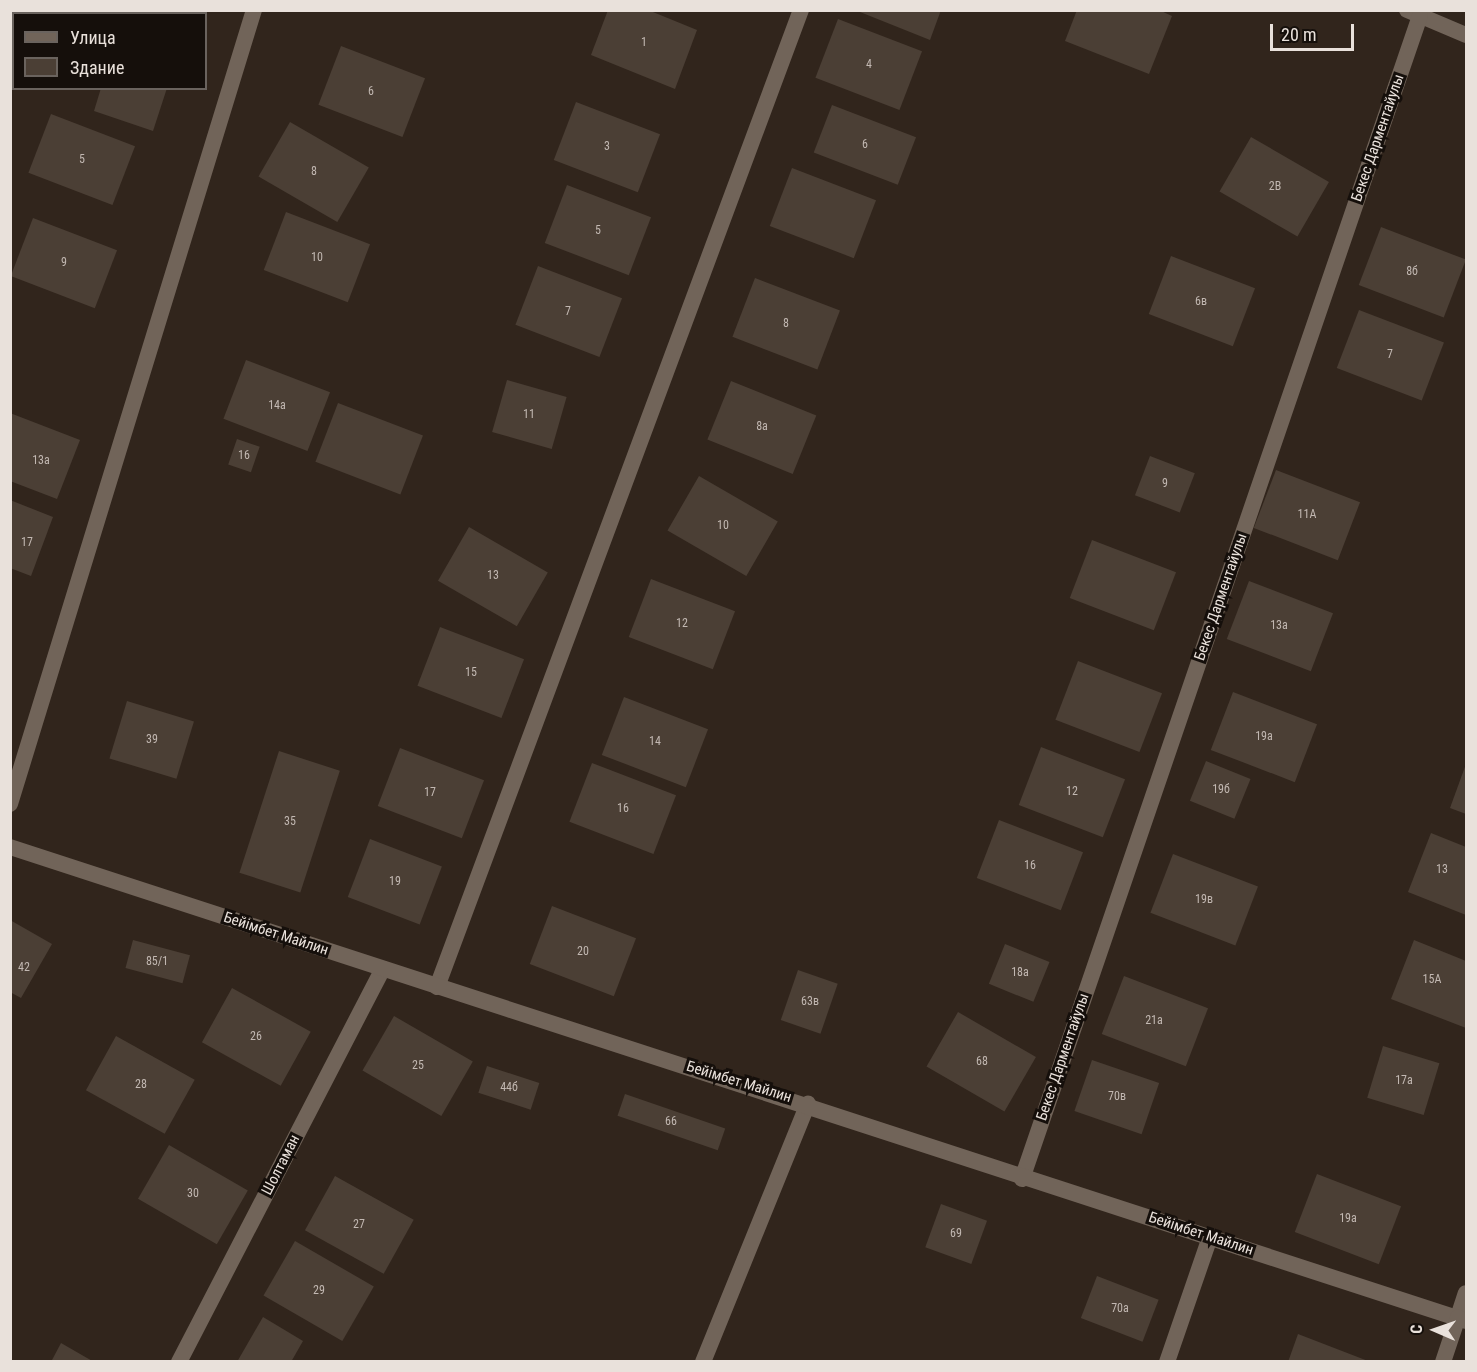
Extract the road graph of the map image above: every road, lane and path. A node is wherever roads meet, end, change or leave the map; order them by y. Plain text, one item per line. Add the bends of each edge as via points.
1 (254, 10) edge
2 (801, 10) edge
3 (1413, 13) edge
4 (1467, 35) edge
5 (10, 804) edge
6 (10, 847) edge
7 (383, 969) junction
8 (437, 987) junction
9 (808, 1104) junction
10 (1022, 1179) junction
11 (1210, 1236) junction
12 (1467, 1293) edge
13 (1462, 1319) edge
14 (179, 1362) edge
15 (703, 1362) edge
16 (1167, 1362) edge
17 (1443, 1362) edge

1 - 5 street
2 - 8 street
3 - 4 street
3 - 10 street, Бекес Дарментайулы
6 - 7 street, Бейімбет Майлин
7 - 8 street, Бейімбет Майлин
7 - 14 street, Шолтаман
8 - 9 street, Бейімбет Майлин
9 - 10 street, Бейімбет Майлин
9 - 15 street
10 - 11 street, Бейімбет Майлин
11 - 13 street, Бейімбет Майлин
11 - 16 street
12 - 13 street
13 - 17 street

